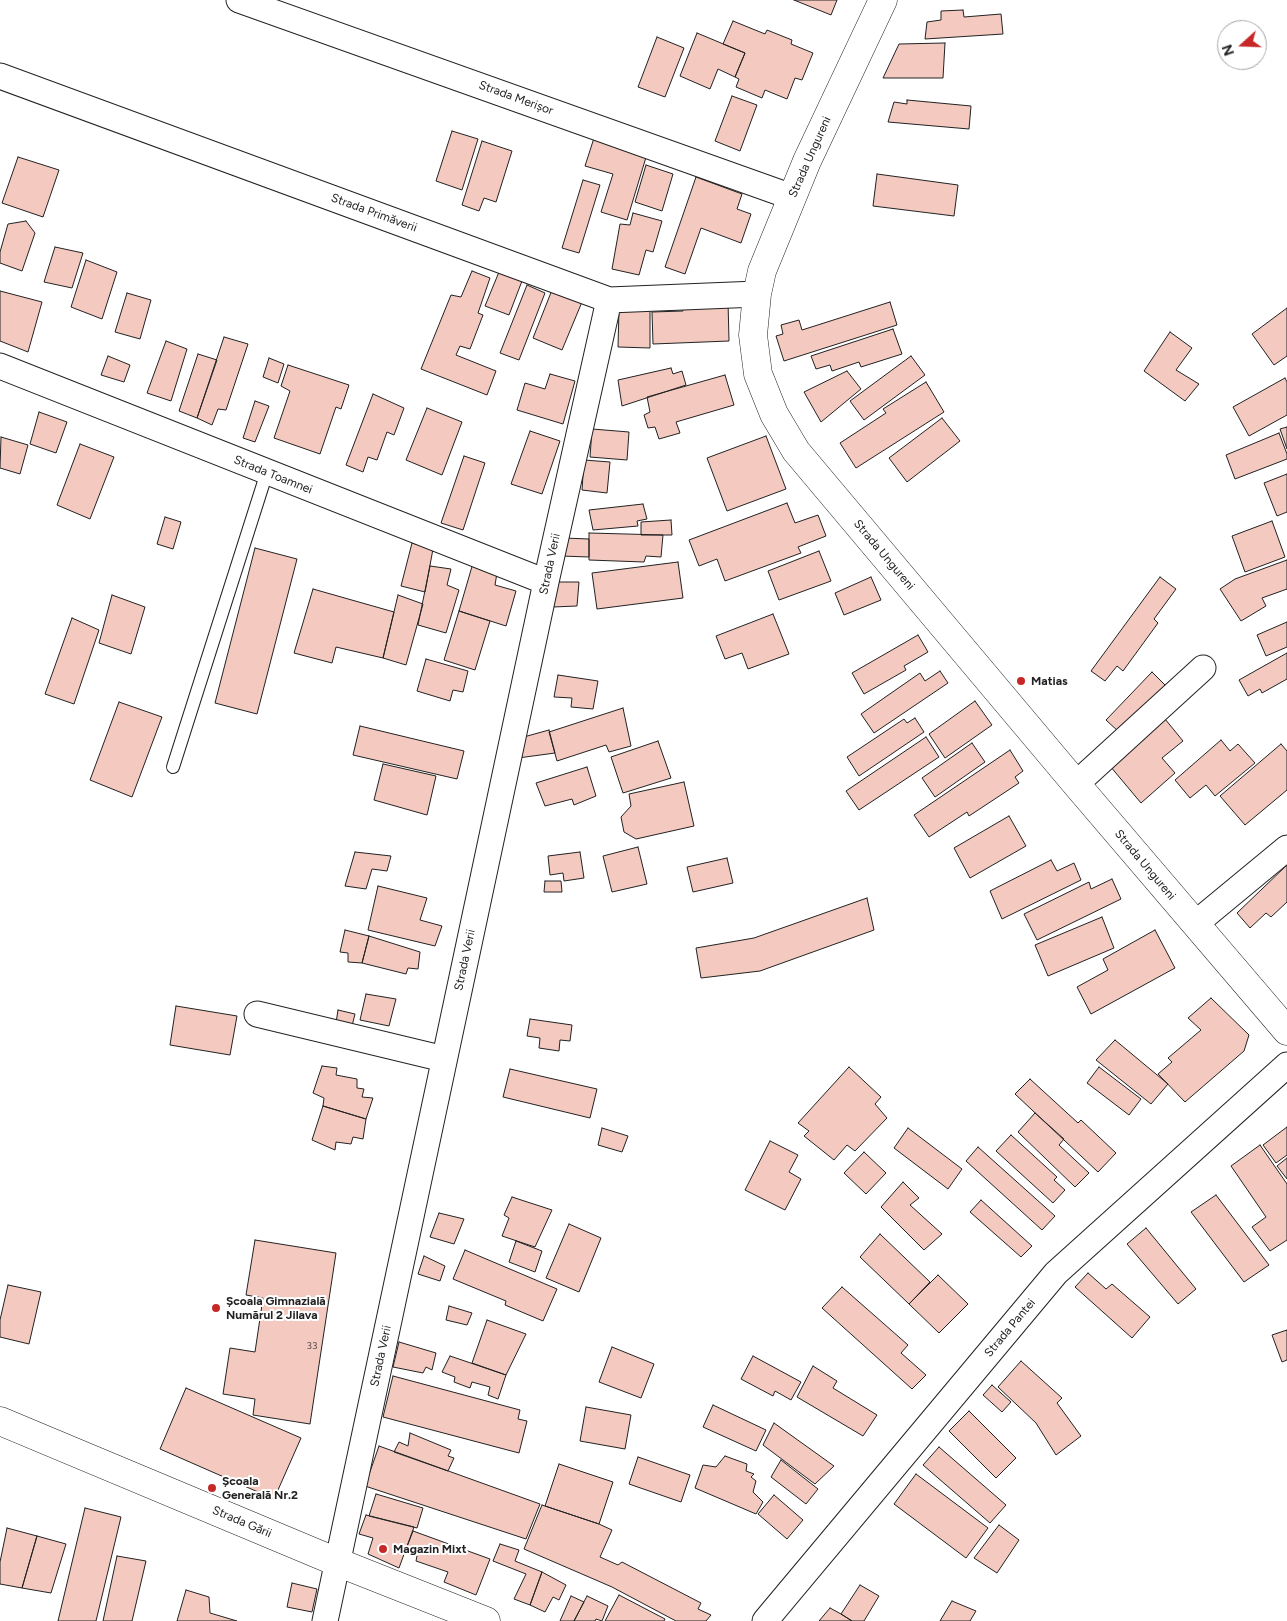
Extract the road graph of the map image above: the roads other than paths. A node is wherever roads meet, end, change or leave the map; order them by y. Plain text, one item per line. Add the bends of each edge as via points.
1 (239, 0) edge
2 (883, 0) edge
3 (0, 76) edge
4 (792, 197) junction
5 (757, 294) junction
6 (609, 300) junction
7 (0, 366) edge
8 (267, 472) junction
9 (546, 582) junction
10 (1203, 668) dead end
11 (173, 767) dead end
12 (1076, 784) junction
13 (1287, 848) edge
14 (1195, 924) junction
15 (257, 1014) dead end
16 (1287, 1031) edge
17 (444, 1058) junction
18 (1287, 1065) edge
19 (0, 1421) edge
20 (337, 1562) junction
21 (325, 1621) edge
22 (486, 1621) edge
23 (766, 1621) edge

1 - 4 street, Strada Merișor
2 - 4 main road, Strada Ungureni
3 - 6 street, Strada Primăverii
4 - 5 main road, Strada Ungureni via 762,271
5 - 6 street, Strada Primăverii
5 - 12 main road, Strada Ungureni via 753,335 758,374 774,414 796,451
6 - 9 street, Strada Verii
7 - 8 street, Strada Toamnei
8 - 9 street, Strada Toamnei
8 - 11 lane
9 - 17 street, Strada Verii
10 - 12 street
12 - 14 main road, Strada Ungureni
13 - 14 street
14 - 16 main road, Strada Ungureni
15 - 17 street
17 - 20 street, Strada Verii
18 - 23 street, Strada Pantei via 1056,1273
19 - 20 main road, Strada Gării
20 - 21 street, Strada Verii
20 - 22 main road, Strada Gării

